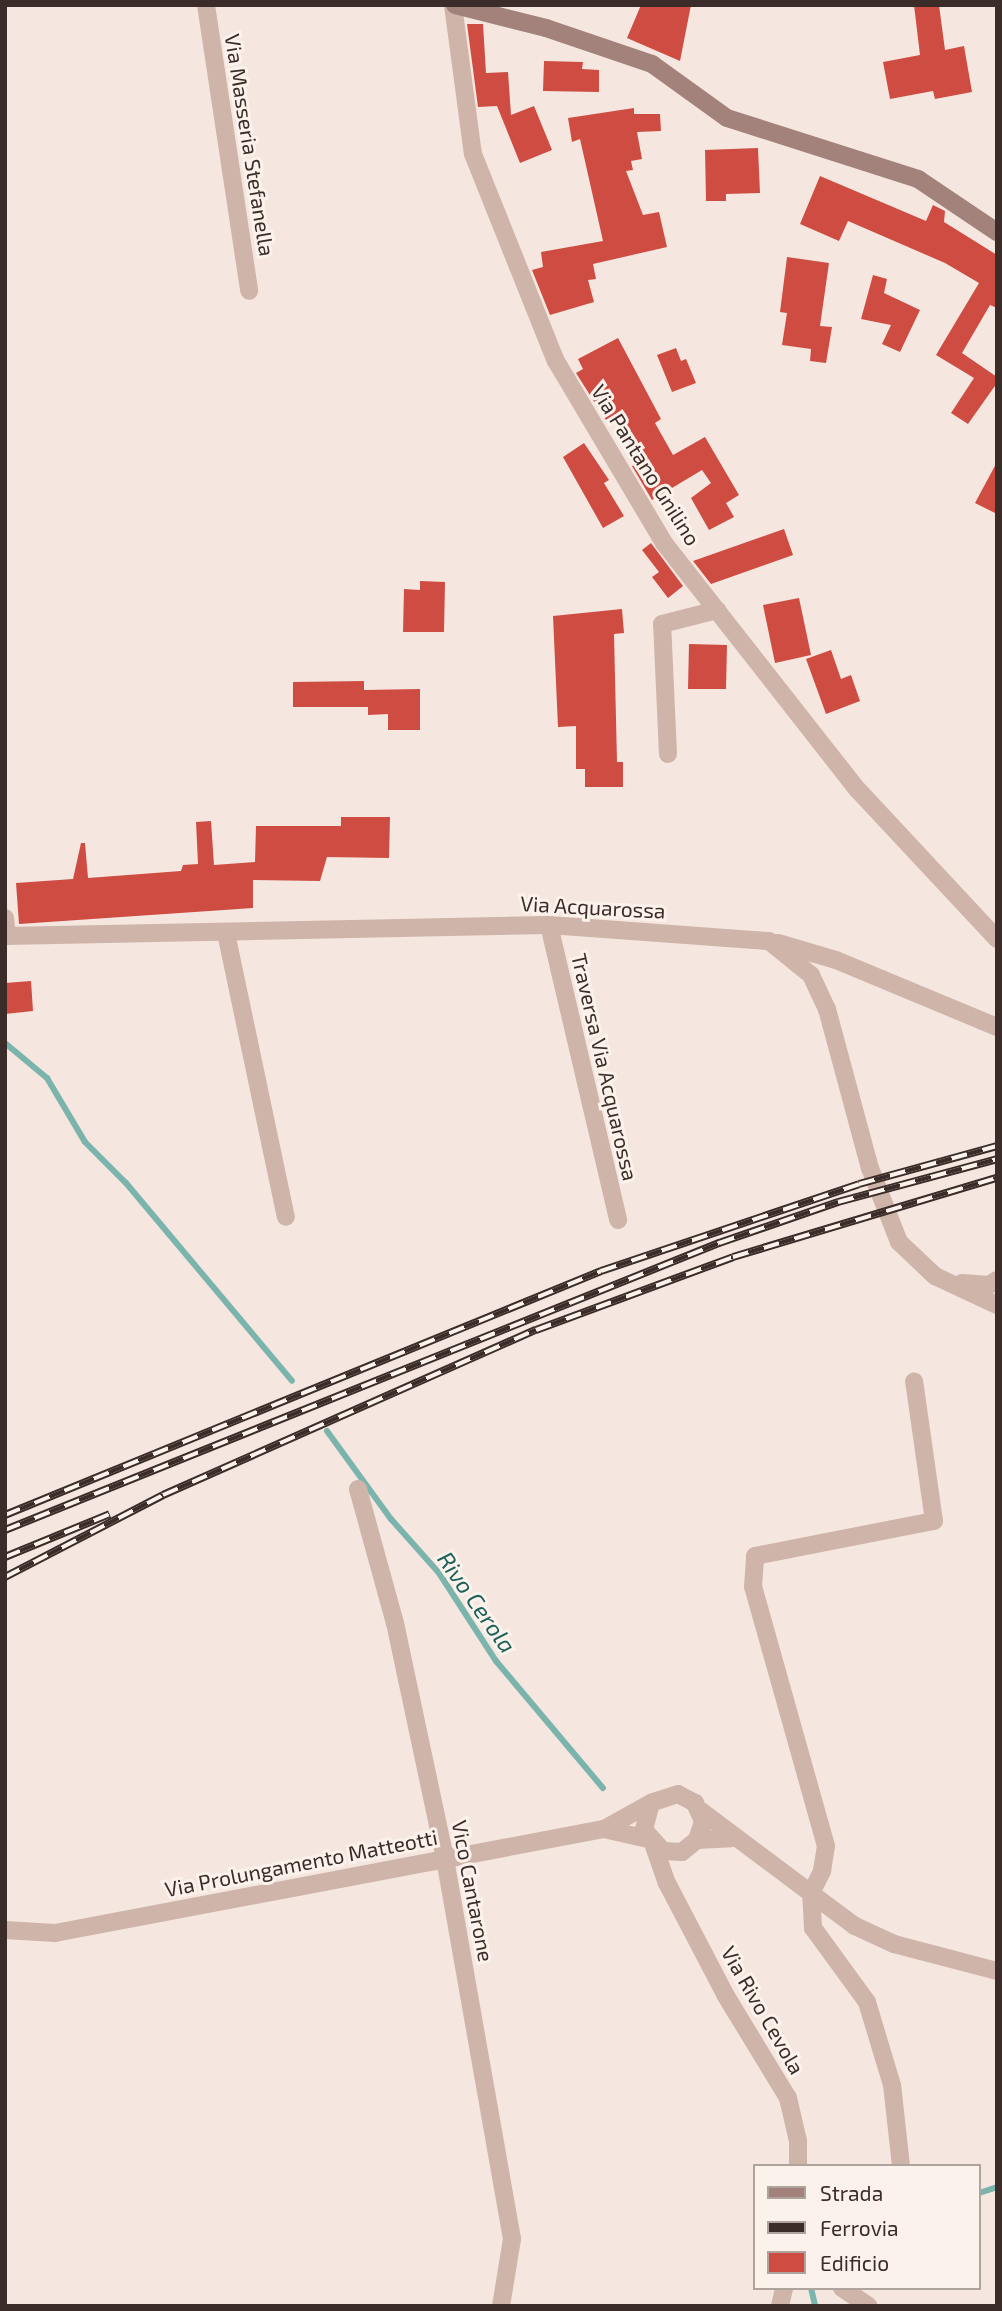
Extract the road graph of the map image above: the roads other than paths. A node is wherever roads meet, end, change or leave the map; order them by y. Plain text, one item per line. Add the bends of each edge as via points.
1 (206, 5) edge
2 (454, 5) edge
3 (997, 232) edge
4 (249, 291) dead end
5 (717, 610) junction
6 (668, 754) dead end
7 (549, 925) junction
8 (6, 930) edge
9 (226, 933) junction
10 (997, 939) edge
11 (769, 941) junction
12 (997, 1027) edge
13 (286, 1217) dead end
14 (618, 1220) dead end
15 (997, 1280) edge
16 (958, 1283) junction
17 (997, 1305) edge
18 (914, 1381) dead end
19 (358, 1489) dead end
20 (651, 1803) junction
21 (701, 1811) junction
22 (604, 1829) junction
23 (731, 1838) junction
24 (651, 1843) junction
25 (694, 1844) junction
26 (444, 1859) junction
27 (667, 1883) junction
28 (811, 1893) junction
29 (5, 1930) edge
30 (997, 1971) edge
31 (798, 2164) edge
32 (901, 2164) edge
33 (845, 2290) edge
34 (501, 2306) edge
35 (869, 2306) edge

1 - 4 street, Via Masseria Stefanella
2 - 3 main road via 546,28 652,64 727,118 918,178
2 - 5 street, Via Pantano Gnilino via 472,154 556,361 664,543
5 - 6 street via 662,624
5 - 10 street, Via Pantano Gnilino via 858,790
7 - 9 street, Via Acquarossa
7 - 11 street, Via Acquarossa
7 - 14 street, Traversa Via Acquarossa
8 - 9 street, Via Acquarossa
9 - 13 street
11 - 12 street, Via Acquarossa via 836,960
11 - 16 street via 811,975 827,1009 870,1168 899,1242 935,1276
15 - 16 street
16 - 17 street
18 - 28 street via 934,1521 755,1556 753,1587 825,1846 822,1871
19 - 26 street, Vico Cantarone via 395,1623
20 - 21 street, Via Prolungamento Matteotti via 678,1794
20 - 22 street, Via Prolungamento Matteotti
20 - 24 street via 643,1821
21 - 23 street, Via Prolungamento Matteotti
21 - 25 street
22 - 24 street, Via Prolungamento Matteotti
22 - 26 street, Via Prolungamento Matteotti
23 - 25 street, Via Prolungamento Matteotti
23 - 28 street, Via Prolungamento Matteotti
24 - 25 street, Via Prolungamento Matteotti via 672,1853
24 - 27 street, Via Rivo Cevola
25 - 27 street
26 - 29 street, Via Prolungamento Matteotti via 55,1933
26 - 34 street, Vico Cantarone via 512,2239
27 - 31 street, Via Rivo Cevola via 726,1996 788,2098
28 - 30 street, Via Prolungamento Matteotti via 855,1926 894,1944
28 - 32 street via 813,1928 867,2002 892,2085
33 - 35 street

